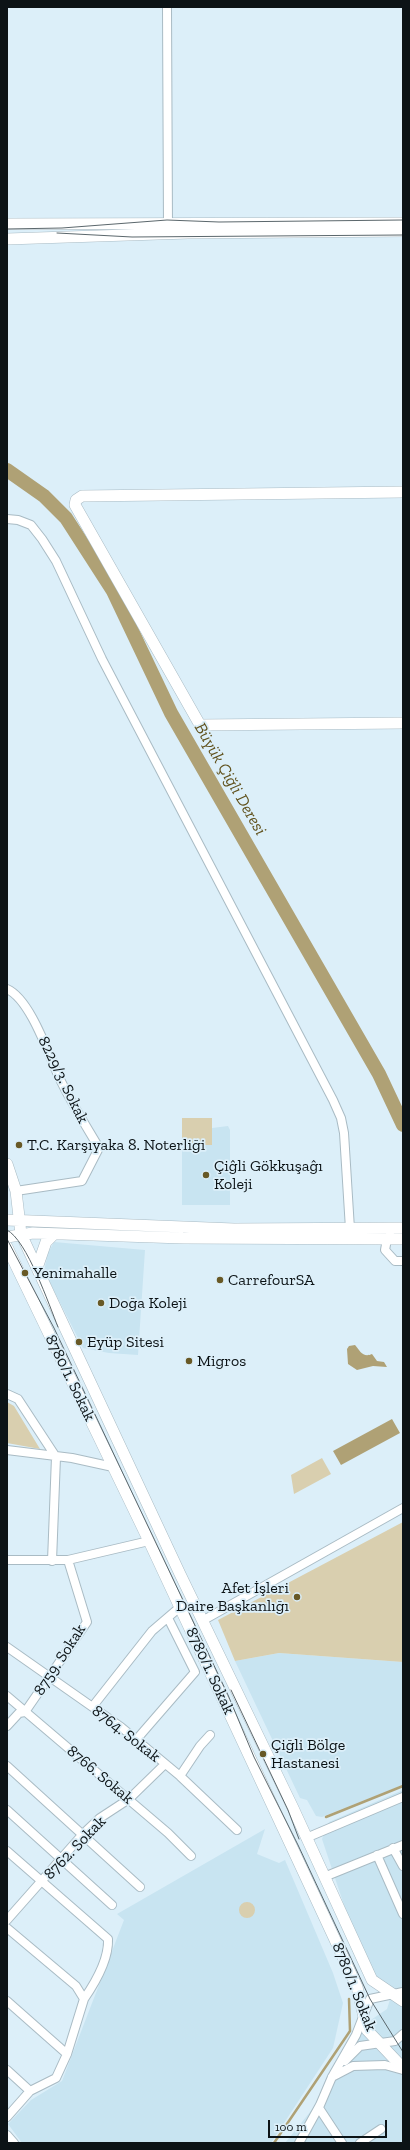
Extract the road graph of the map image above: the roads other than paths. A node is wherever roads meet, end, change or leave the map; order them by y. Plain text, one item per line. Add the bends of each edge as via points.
1 (167, 7) edge
2 (403, 223) edge
3 (7, 224) edge
4 (168, 229) junction
5 (403, 231) edge
6 (7, 239) edge
7 (403, 492) edge
8 (7, 519) edge
9 (403, 723) edge
10 (7, 989) edge
11 (7, 1164) edge
12 (9, 1174) edge
13 (16, 1191) junction
14 (13, 1220) edge
15 (399, 1228) edge
16 (350, 1229) junction
17 (20, 1234) junction
18 (54, 1234) junction
19 (7, 1237) edge
20 (387, 1239) junction
21 (403, 1239) edge
22 (7, 1247) edge
23 (403, 1261) edge
24 (37, 1268) junction
25 (7, 1394) edge
26 (7, 1450) edge
27 (56, 1457) junction
28 (113, 1467) junction
29 (403, 1508) edge
30 (149, 1541) junction
31 (7, 1560) edge
32 (68, 1560) junction
33 (52, 1561) junction
34 (180, 1607) junction
35 (168, 1618) junction
36 (202, 1620) junction
37 (7, 1647) edge
38 (49, 1678) junction
39 (7, 1696) edge
40 (93, 1706) junction
41 (26, 1712) junction
42 (7, 1726) edge
43 (210, 1735) dead end
44 (136, 1740) junction
45 (165, 1764) junction
46 (7, 1766) edge
47 (180, 1776) junction
48 (403, 1797) edge
49 (129, 1799) junction
50 (7, 1810) edge
51 (237, 1830) dead end
52 (83, 1834) junction
53 (304, 1834) junction
54 (286, 1837) junction
55 (403, 1844) edge
56 (393, 1848) junction
57 (7, 1851) edge
58 (378, 1855) junction
59 (191, 1856) dead end
60 (62, 1859) junction
61 (403, 1866) edge
62 (324, 1877) junction
63 (42, 1881) junction
64 (140, 1887) dead end
65 (112, 1905) dead end
66 (403, 1914) edge
67 (7, 1920) edge
68 (7, 1928) edge
69 (399, 1993) edge
70 (84, 1999) junction
71 (7, 2001) edge
72 (403, 2001) edge
73 (364, 2012) junction
74 (403, 2034) edge
75 (380, 2044) junction
76 (67, 2054) junction
77 (403, 2069) edge
78 (7, 2070) edge
79 (332, 2077) junction
80 (30, 2092) junction
81 (319, 2108) junction
82 (7, 2117) edge
83 (381, 2128) dead end
84 (7, 2135) edge
85 (14, 2143) edge
86 (299, 2143) edge
87 (342, 2143) edge
88 (360, 2143) edge

1 - 4 street
2 - 4 street
3 - 4 street
4 - 5 street
4 - 6 street
7 - 9 street via 82,496 74,505 200,725
8 - 16 street via 31,525 56,561 102,659 333,1100 344,1133
10 - 13 street, 8229/3. Sokak via 12,991 28,1011 58,1076 99,1148 82,1181
11 - 12 street, 8780/1. Sokak
12 - 13 street, 8780/1. Sokak
13 - 14 street, 8780/1. Sokak
14 - 16 street via 234,1229
14 - 17 street, 8780/1. Sokak
15 - 16 street
15 - 20 street
17 - 18 street
17 - 19 street
17 - 24 street, 8780/1. Sokak
18 - 20 street
18 - 24 street via 46,1242
20 - 21 street
20 - 23 street via 385,1250 395,1261
22 - 28 street, 8780/1. Sokak
24 - 36 street, 8780/1. Sokak
25 - 27 street via 18,1399
26 - 27 street
27 - 28 street
27 - 33 street
28 - 30 street, 8780/1. Sokak
29 - 36 street
30 - 32 street
30 - 34 street, 8780/1. Sokak
31 - 33 street
32 - 33 street
32 - 38 street, 8759. Sokak via 87,1622
34 - 35 street
34 - 54 street, 8780/1. Sokak
35 - 40 street via 152,1631
35 - 44 street via 195,1672
36 - 53 street, 8780/1. Sokak
37 - 38 street, 8764. Sokak
38 - 40 street, 8764. Sokak
38 - 41 street, 8759. Sokak
39 - 41 street, 8766. Sokak
40 - 44 street, 8764. Sokak
41 - 42 street, 8759. Sokak via 19,1713
41 - 49 street, 8766. Sokak
43 - 47 street
44 - 45 street, 8764. Sokak
45 - 47 street, 8764. Sokak
45 - 49 street, 8762. Sokak
46 - 52 street
47 - 51 street, 8764. Sokak
48 - 53 street
49 - 52 street, 8762. Sokak via 100,1818
49 - 59 street, 8766. Sokak
50 - 60 street
52 - 60 street, 8762. Sokak
52 - 64 street
53 - 54 street
53 - 62 street, 8780/1. Sokak
54 - 73 street, 8780/1. Sokak via 357,1987
55 - 56 street
56 - 58 street
56 - 61 street
57 - 63 street
58 - 62 street
58 - 66 street
60 - 63 street, 8762. Sokak
60 - 65 street
62 - 69 street, 8780/1. Sokak via 372,1980
63 - 67 street, 8762. Sokak
63 - 70 street via 108,1939 108,1949 92,1989
68 - 70 street via 76,1986
69 - 72 street, 8780/1. Sokak
69 - 73 street via 370,1999
70 - 76 street
71 - 76 street
73 - 75 street, 8780/1. Sokak via 367,2030
73 - 79 street via 356,2035
74 - 75 street via 395,2041
75 - 77 street, 8780/1. Sokak
75 - 79 street via 360,2046
76 - 80 street via 56,2078
77 - 79 street via 385,2065 353,2066
78 - 80 street
79 - 81 street
80 - 82 street
81 - 86 street
81 - 87 street
83 - 88 street
84 - 85 street

